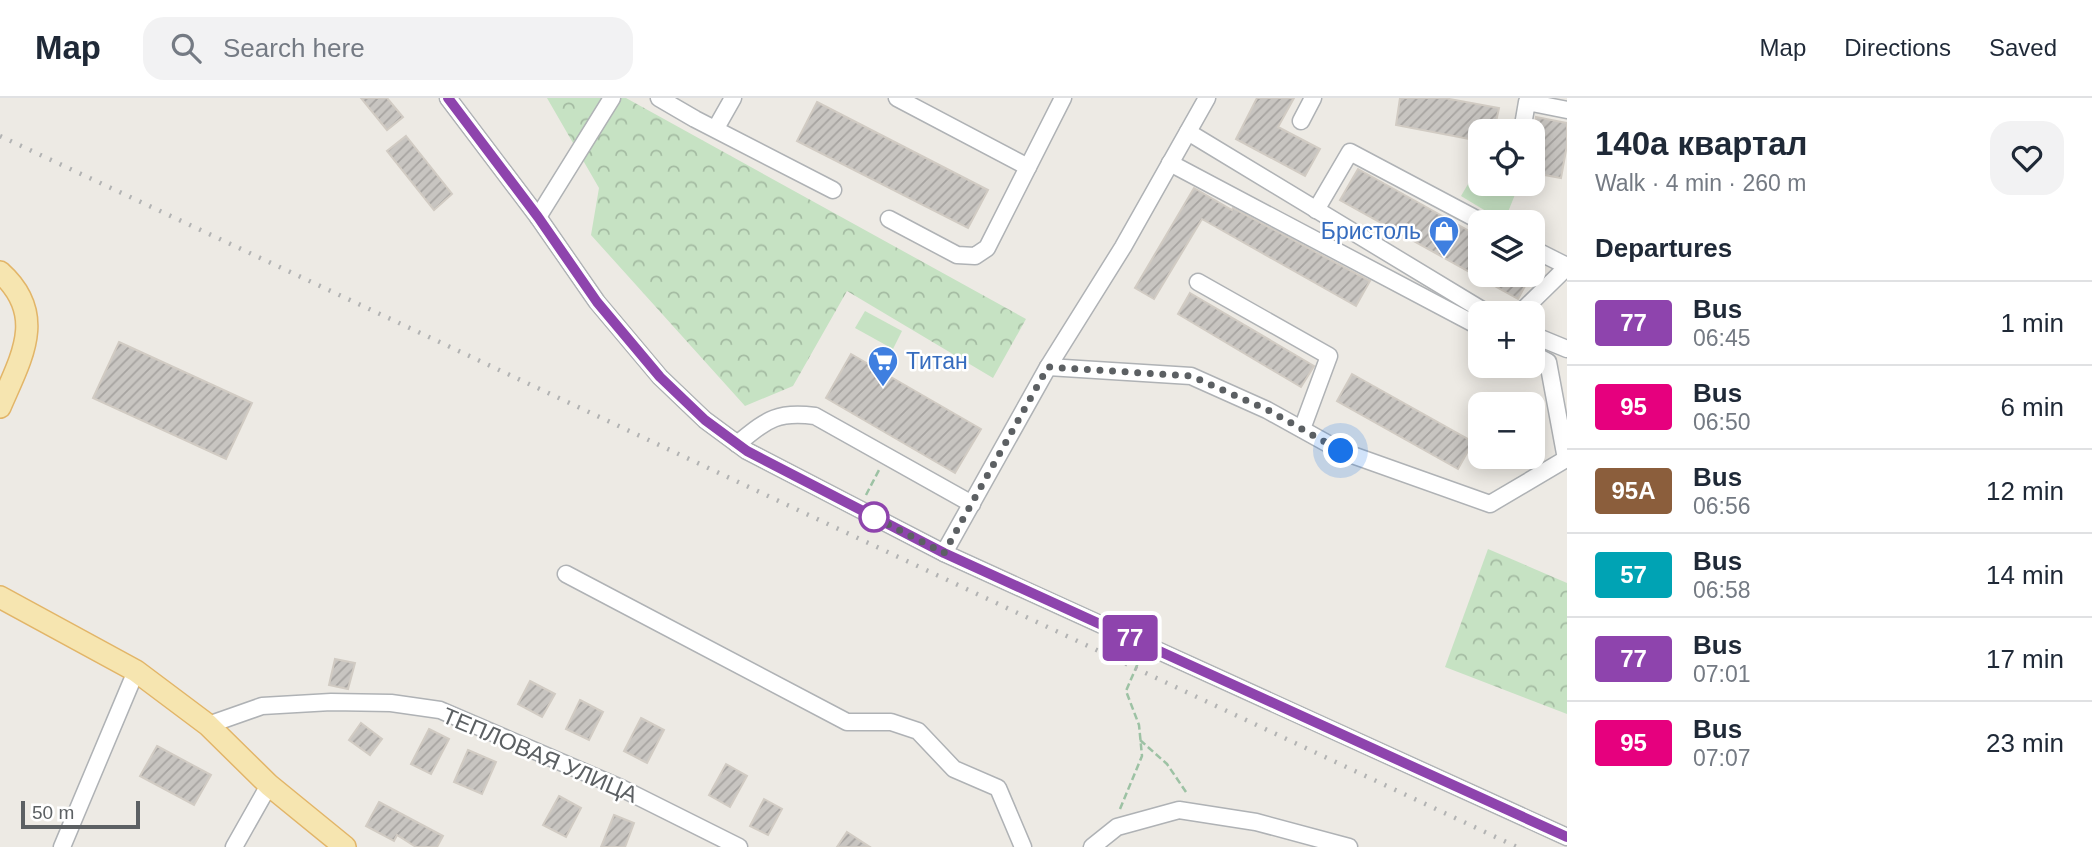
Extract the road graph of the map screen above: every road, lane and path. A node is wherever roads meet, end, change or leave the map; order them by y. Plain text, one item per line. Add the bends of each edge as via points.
1 (448, 98) edge
2 (612, 98) edge
3 (659, 98) edge
4 (733, 98) edge
5 (897, 98) edge
6 (1063, 98) edge
7 (1208, 98) edge
8 (1313, 98) edge
9 (1567, 110) edge
10 (1524, 119) edge
11 (1301, 121) dead end
12 (716, 128) junction
13 (1188, 132) junction
14 (1170, 163) junction
15 (1028, 167) junction
16 (833, 190) dead end
17 (1316, 210) junction
18 (1468, 215) edge
19 (538, 217) junction
20 (889, 219) dead end
21 (1545, 255) edge
22 (1567, 267) edge
23 (0, 272) edge
24 (1198, 282) dead end
25 (1532, 301) edge
26 (1468, 302) edge
27 (1468, 321) edge
28 (1545, 340) edge
29 (1567, 349) edge
30 (1545, 360) edge
31 (1048, 367) junction
32 (0, 407) edge
33 (1302, 429) junction
34 (737, 444) junction
35 (878, 473) dead end
36 (866, 495) dead end
37 (972, 504) junction
38 (944, 553) junction
39 (566, 574) dead end
40 (0, 597) edge
41 (1129, 653) dead end
42 (136, 671) junction
43 (208, 725) junction
44 (1140, 740) junction
45 (269, 785) junction
46 (1198, 813) junction
47 (1108, 834) junction
48 (1567, 837) edge
49 (62, 847) edge
50 (234, 847) edge
51 (345, 847) edge
52 (739, 847) edge
53 (1023, 847) edge
54 (1092, 847) edge
55 (1349, 847) edge

1 - 19 street
2 - 19 street
3 - 12 street
4 - 12 street
5 - 15 street
6 - 15 street
7 - 13 street
8 - 11 street
9 - 10 street via 1527,102
12 - 16 street
13 - 14 street
13 - 17 street
14 - 27 street
14 - 31 street
15 - 20 street via 987,248 975,256 957,254
17 - 18 street via 1350,152
17 - 26 street
19 - 34 street via 597,302 660,377
21 - 22 street
22 - 25 street
23 - 32 main road via 22,299 28,323 25,350
24 - 33 street via 1329,356
28 - 29 street
30 - 33 street via 1566,459 1490,504 1341,451
31 - 33 street via 1191,376
31 - 37 street
34 - 37 street via 765,422 793,413 815,416
34 - 38 street
35 - 36 path
37 - 38 street
38 - 48 street
39 - 53 street via 846,722 891,722 918,731 954,769 998,788
40 - 42 main road
41 - 44 path via 1139,663 1126,691
42 - 43 main road
42 - 49 street
43 - 45 main road
43 - 52 street, ТЕПЛОВАЯ УЛИЦА via 261,706 379,702 440,710 621,788
44 - 46 path via 1167,764
44 - 47 path via 1142,756
45 - 50 street
45 - 51 main road
46 - 47 street via 1179,810
46 - 55 street via 1256,822
47 - 54 street

